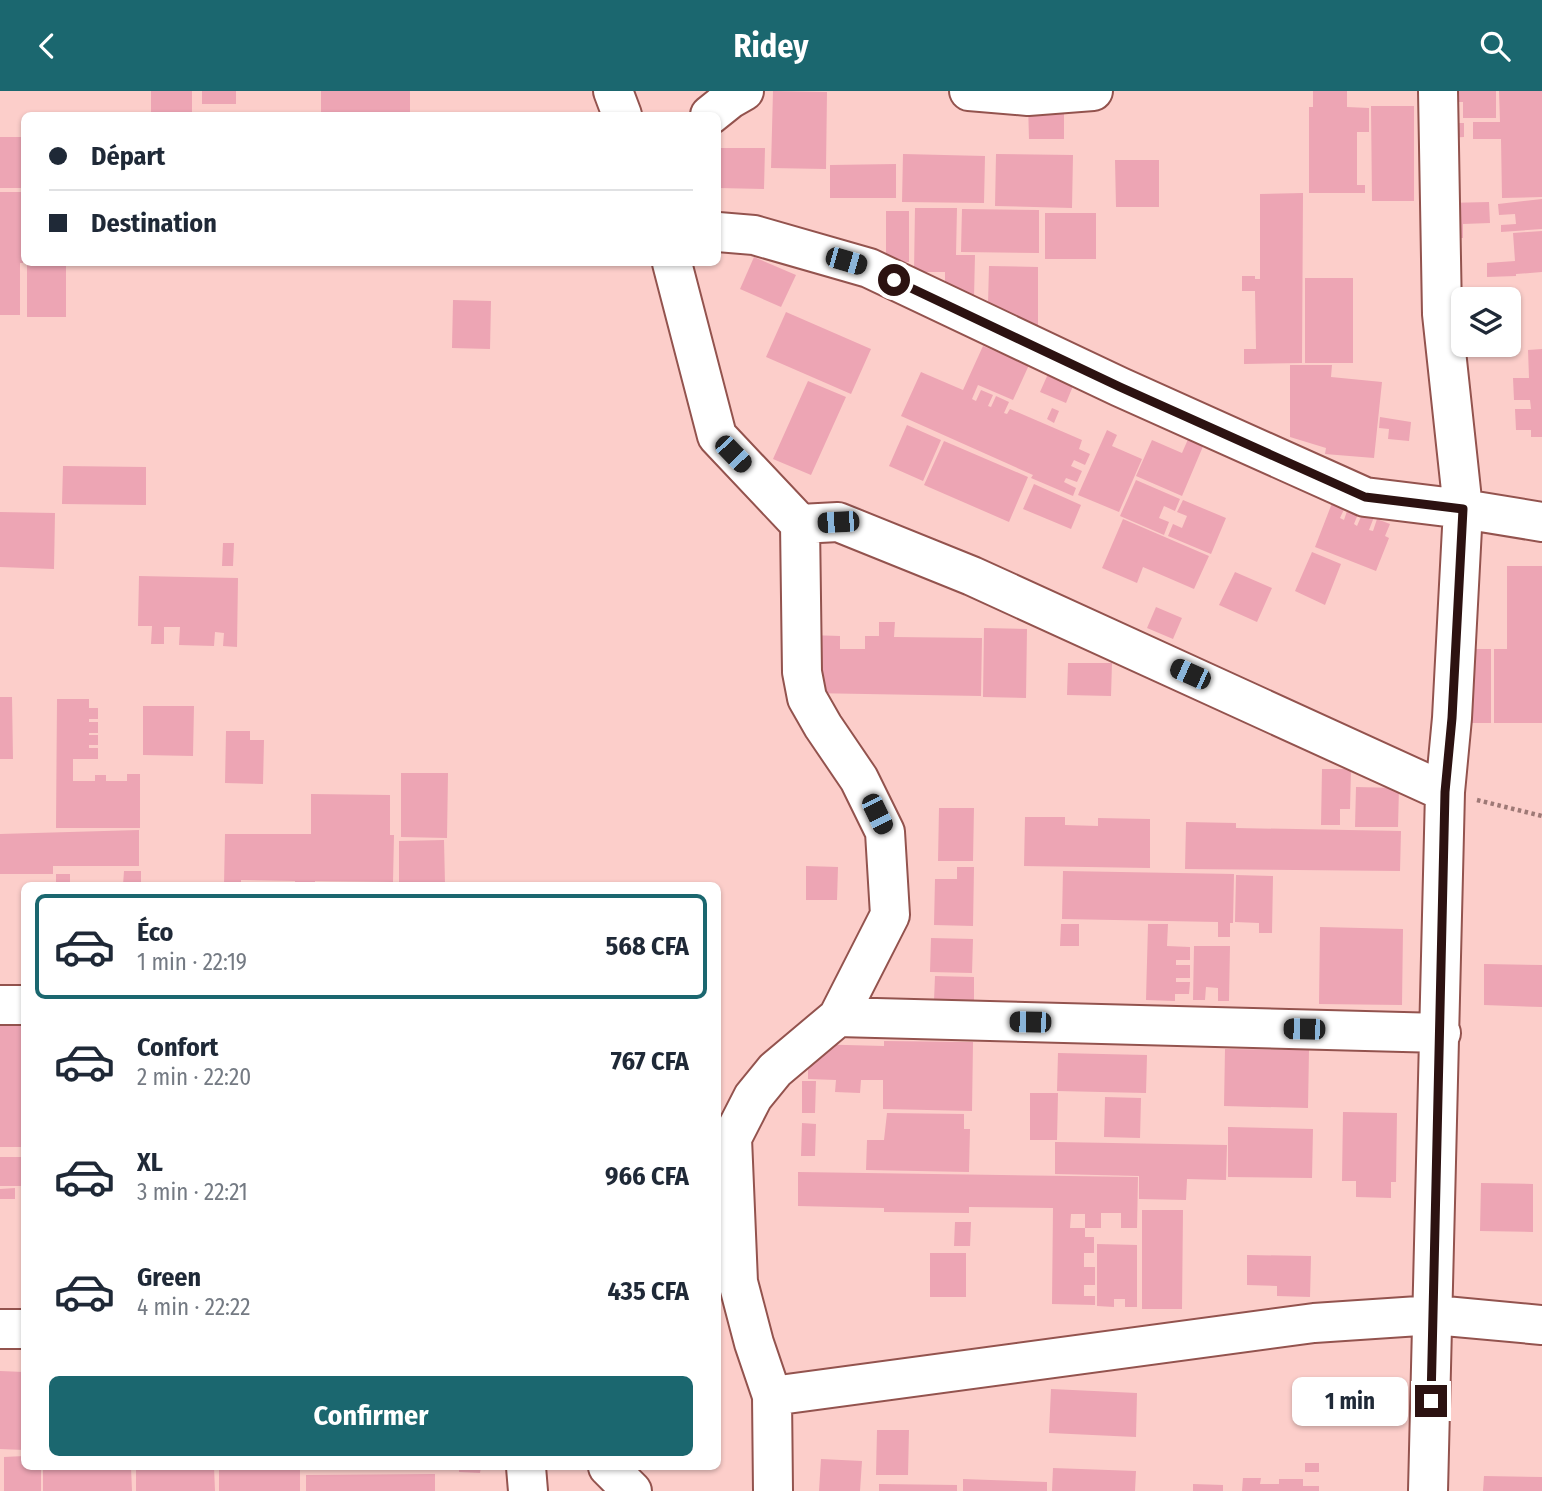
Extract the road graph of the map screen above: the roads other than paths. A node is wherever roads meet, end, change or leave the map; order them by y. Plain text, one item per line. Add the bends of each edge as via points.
1 (614, 91) edge
2 (744, 91) edge
3 (969, 91) edge
4 (1093, 91) edge
5 (1438, 91) edge
6 (621, 112) edge
7 (714, 112) edge
8 (721, 232) edge
9 (673, 266) edge
10 (1463, 509) junction
11 (1536, 514) edge
12 (800, 524) junction
13 (1445, 792) junction
14 (0, 1005) edge
15 (21, 1005) edge
16 (838, 1017) junction
17 (1441, 1033) junction
18 (1434, 1315) junction
19 (1542, 1325) edge
20 (0, 1329) edge
21 (21, 1329) edge
22 (772, 1396) junction
23 (526, 1470) edge
24 (611, 1470) edge
25 (528, 1491) edge
26 (632, 1491) edge
27 (773, 1491) edge
28 (1429, 1491) edge

1 - 6 street
2 - 7 street
3 - 4 street via 1028,96
5 - 10 street via 1442,314
8 - 10 street via 754,235 869,268 1365,497
9 - 12 street via 717,436
10 - 11 street
10 - 13 street
12 - 13 street via 838,522 972,576
12 - 16 street via 802,673 807,698 859,779 885,832 888,866 890,915
13 - 17 street
14 - 15 street
16 - 17 street
16 - 22 street via 775,1070 753,1097 732,1138 738,1282
17 - 18 street
18 - 19 street
18 - 22 street via 1314,1323
18 - 28 street
20 - 21 street
22 - 27 street
23 - 25 street
24 - 26 street

